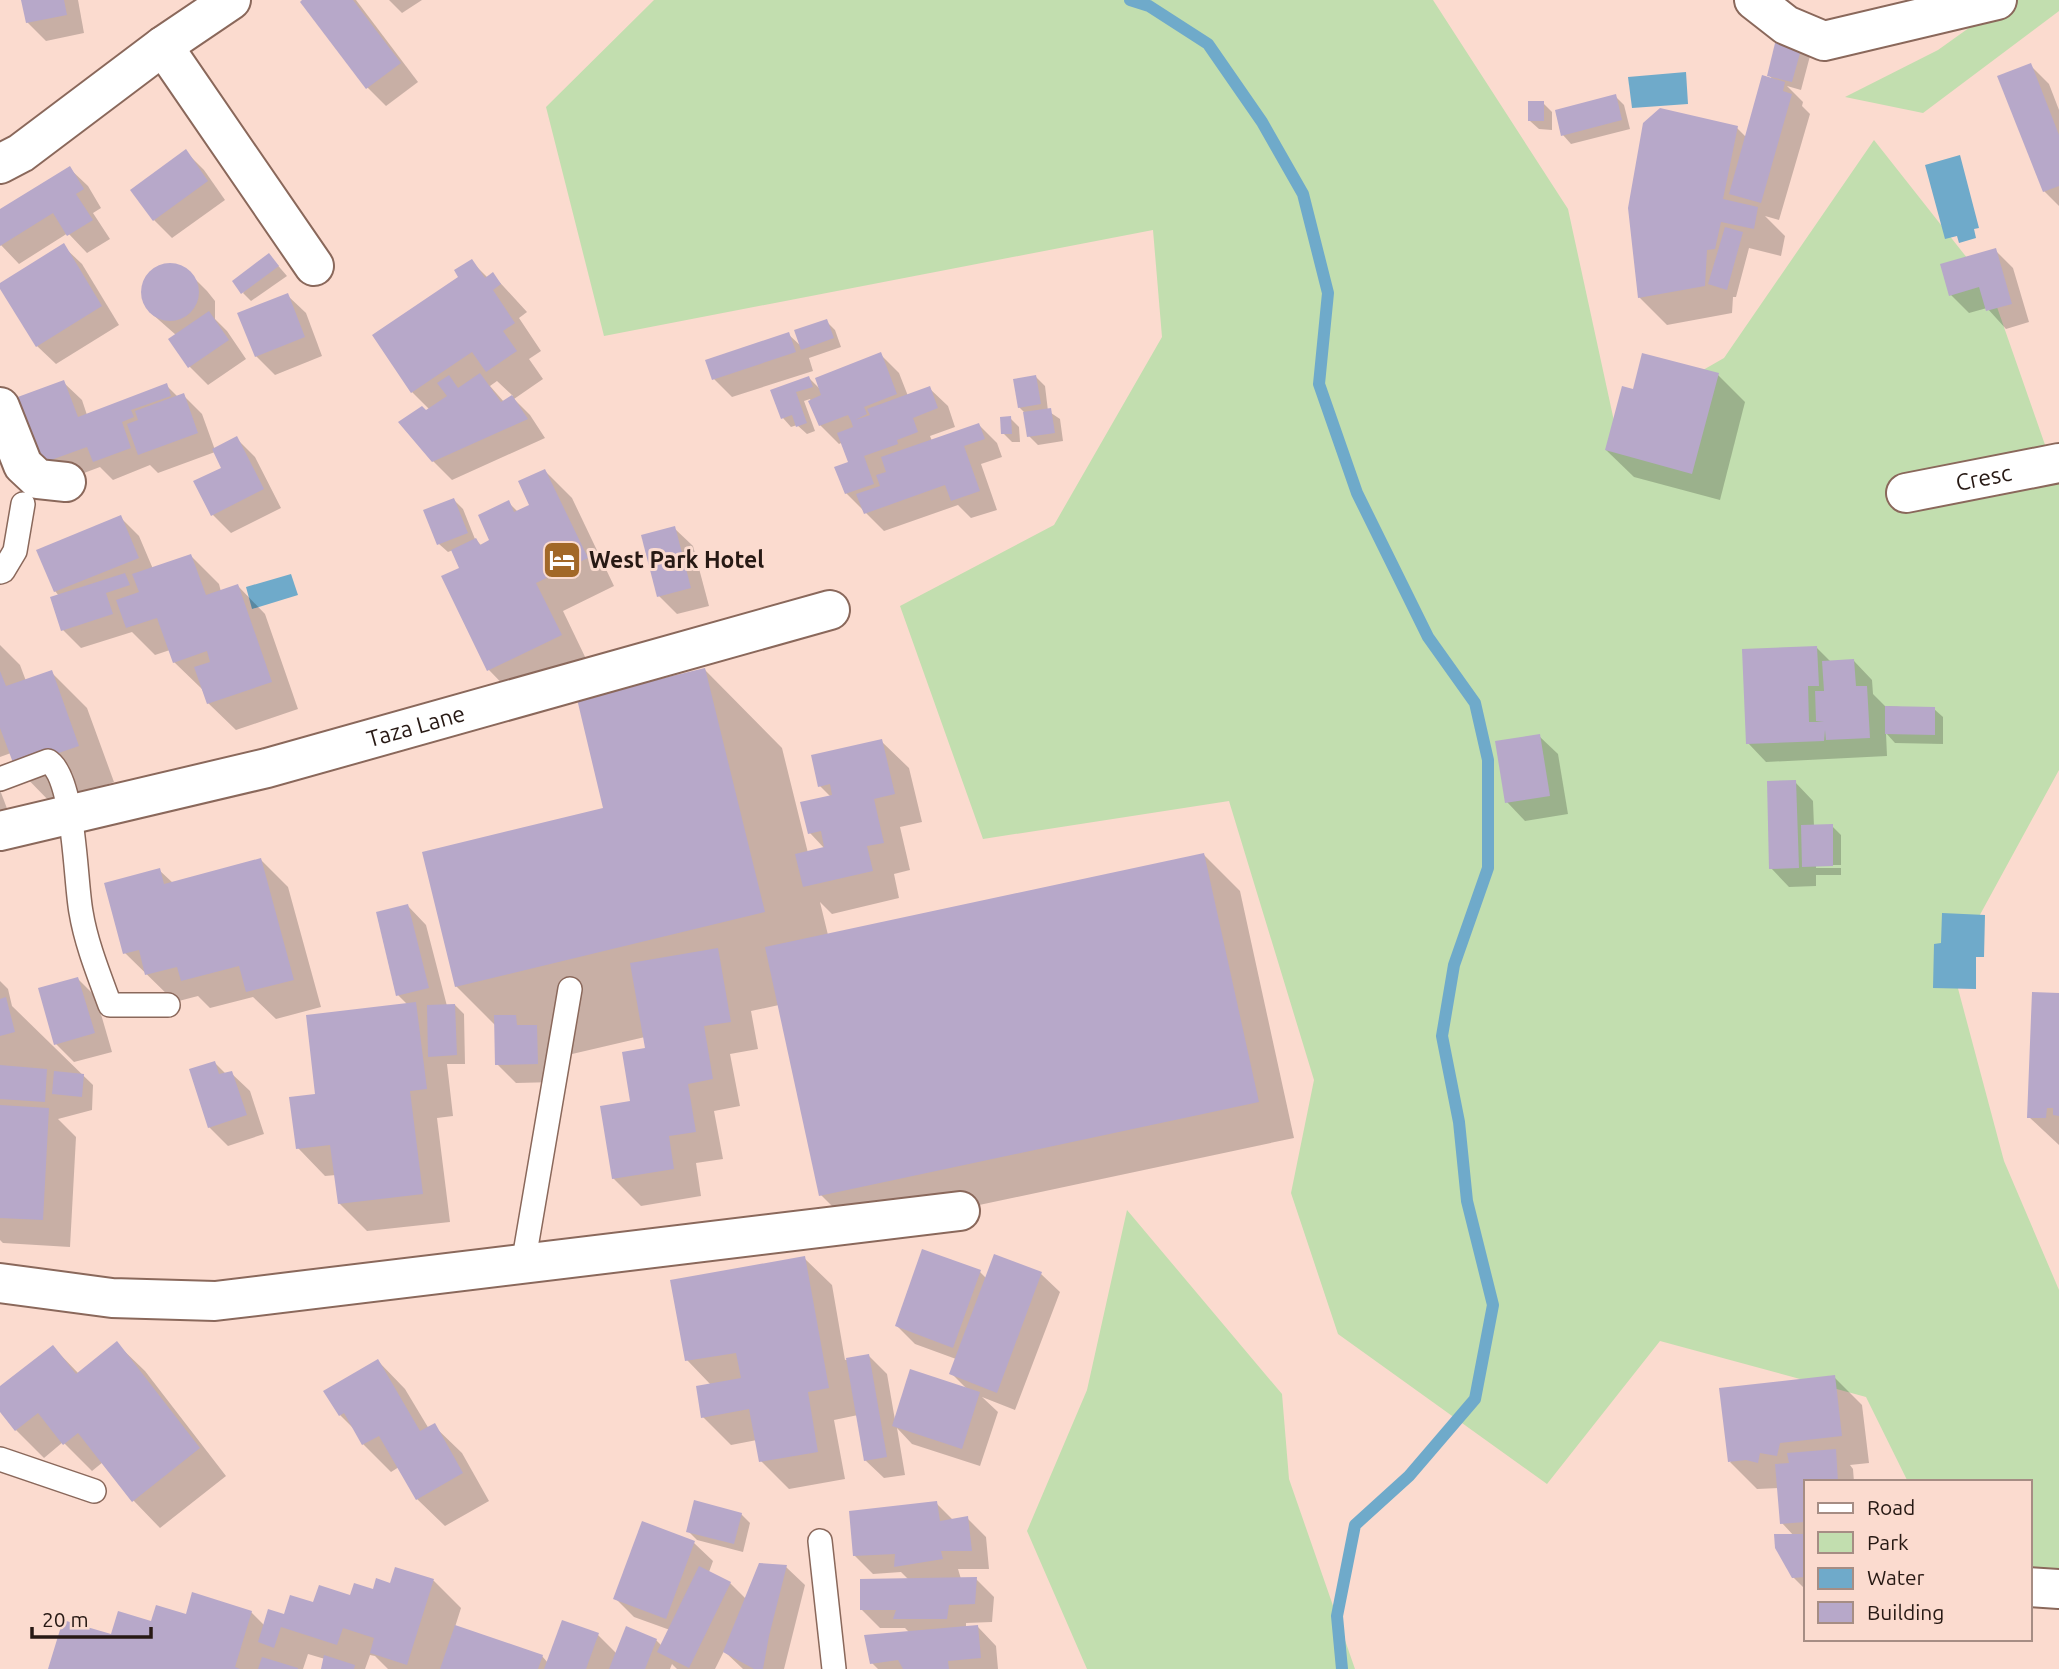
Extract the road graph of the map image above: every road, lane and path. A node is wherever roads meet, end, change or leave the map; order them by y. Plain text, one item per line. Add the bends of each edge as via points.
1 (231, 0) edge
2 (1754, 0) edge
3 (1997, 0) edge
4 (163, 46) junction
5 (0, 163) edge
6 (314, 266) dead end
7 (0, 407) edge
8 (2059, 463) edge
9 (66, 482) dead end
10 (1906, 493) dead end
11 (23, 504) dead end
12 (0, 572) edge
13 (830, 610) dead end
14 (0, 779) edge
15 (70, 813) junction
16 (0, 831) edge
17 (570, 989) dead end
18 (168, 1005) dead end
19 (960, 1211) dead end
20 (523, 1265) junction
21 (0, 1283) edge
22 (0, 1460) edge
23 (94, 1491) dead end
24 (820, 1541) dead end
25 (2031, 1587) edge
26 (2059, 1589) edge
27 (834, 1669) edge

1 - 4 street
2 - 3 street via 1786,25 1824,41
4 - 5 street via 21,153
4 - 6 street
7 - 9 street via 23,466 38,479
8 - 10 street, Cresc
11 - 12 lane via 15,551
13 - 15 street, Taza Lane via 267,768
14 - 15 lane via 48,761 55,766
15 - 16 street, Taza Lane
15 - 18 lane via 81,913 110,1005
17 - 20 lane
19 - 20 street
20 - 21 street via 215,1301 112,1298
22 - 23 lane
24 - 27 lane
25 - 26 street

